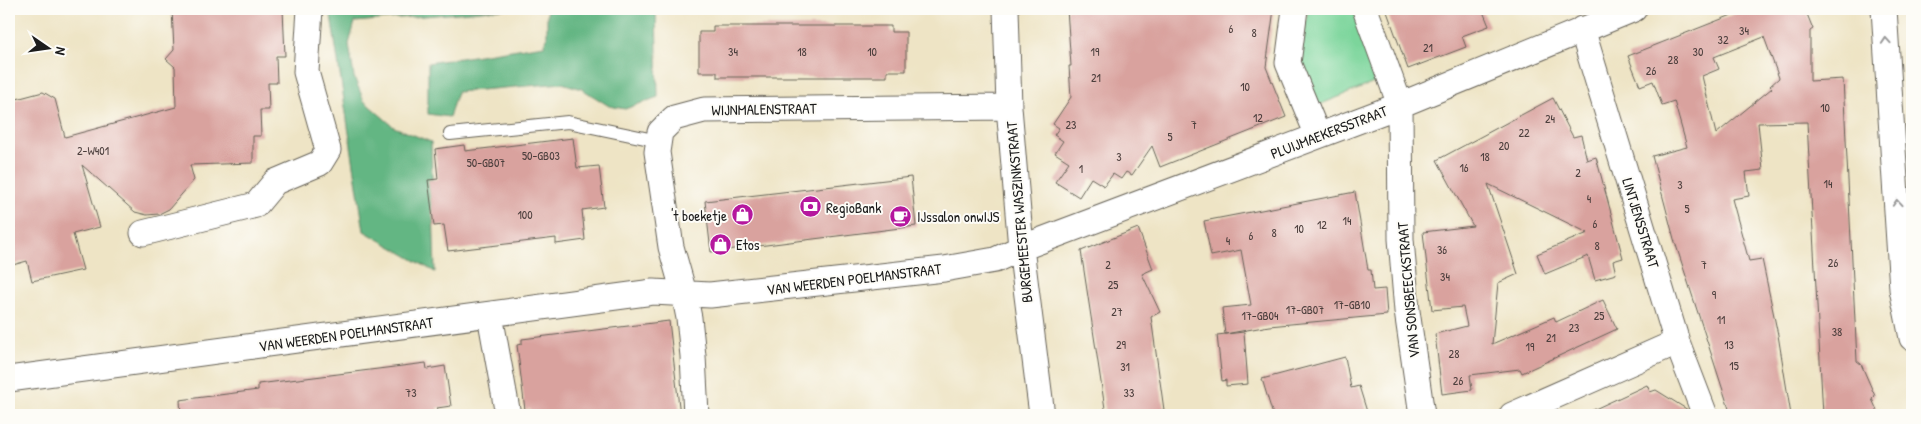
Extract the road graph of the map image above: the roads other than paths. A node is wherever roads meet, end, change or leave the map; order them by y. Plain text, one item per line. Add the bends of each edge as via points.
1 (310, 9) edge
2 (1006, 9) edge
3 (1295, 9) edge
4 (1365, 9) edge
5 (1634, 9) edge
6 (1884, 9) edge
7 (1582, 29) junction
8 (1400, 105) junction
9 (1009, 107) junction
10 (450, 134) dead end
11 (1318, 136) junction
12 (659, 141) junction
13 (144, 233) dead end
14 (1021, 248) junction
15 (684, 293) junction
16 (490, 315) junction
17 (1912, 338) edge
18 (1677, 342) junction
19 (9, 380) edge
20 (508, 415) edge
21 (696, 415) edge
22 (1042, 415) edge
23 (1422, 415) edge
24 (1512, 415) edge
25 (1705, 415) edge

1 - 13 street via 306,72 328,150 320,163 275,182 256,205
2 - 9 street, BURGEMEESTER WASZINKSTRAAT
3 - 11 street via 1288,63
4 - 8 street, VAN SONSBEECKSTRAAT
5 - 7 street, PLUIJMAEKERSSTRAAT
17 -> 6 street via 1902,290
7 - 8 street, PLUIJMAEKERSSTRAAT
7 - 18 street, LINTJENSSTRAAT
8 - 11 street, PLUIJMAEKERSSTRAAT
8 - 23 street, VAN SONSBEECKSTRAAT via 1401,239
9 - 12 street, WIJNMALENSTRAAT via 704,110 674,118 660,132
9 - 14 street, BURGEMEESTER WASZINKSTRAAT
10 - 12 lane via 568,122
11 - 14 street, PLUIJMAEKERSSTRAAT
12 - 15 street via 657,152 671,247
14 - 15 street, VAN WEERDEN POELMANSTRAAT via 995,260 944,269 710,295
14 - 22 street, BURGEMEESTER WASZINKSTRAAT
15 - 16 street, VAN WEERDEN POELMANSTRAAT via 653,292
15 - 21 street via 693,356
16 - 19 street, VAN WEERDEN POELMANSTRAAT
16 - 20 street
18 - 24 street
18 - 25 street, LINTJENSSTRAAT

